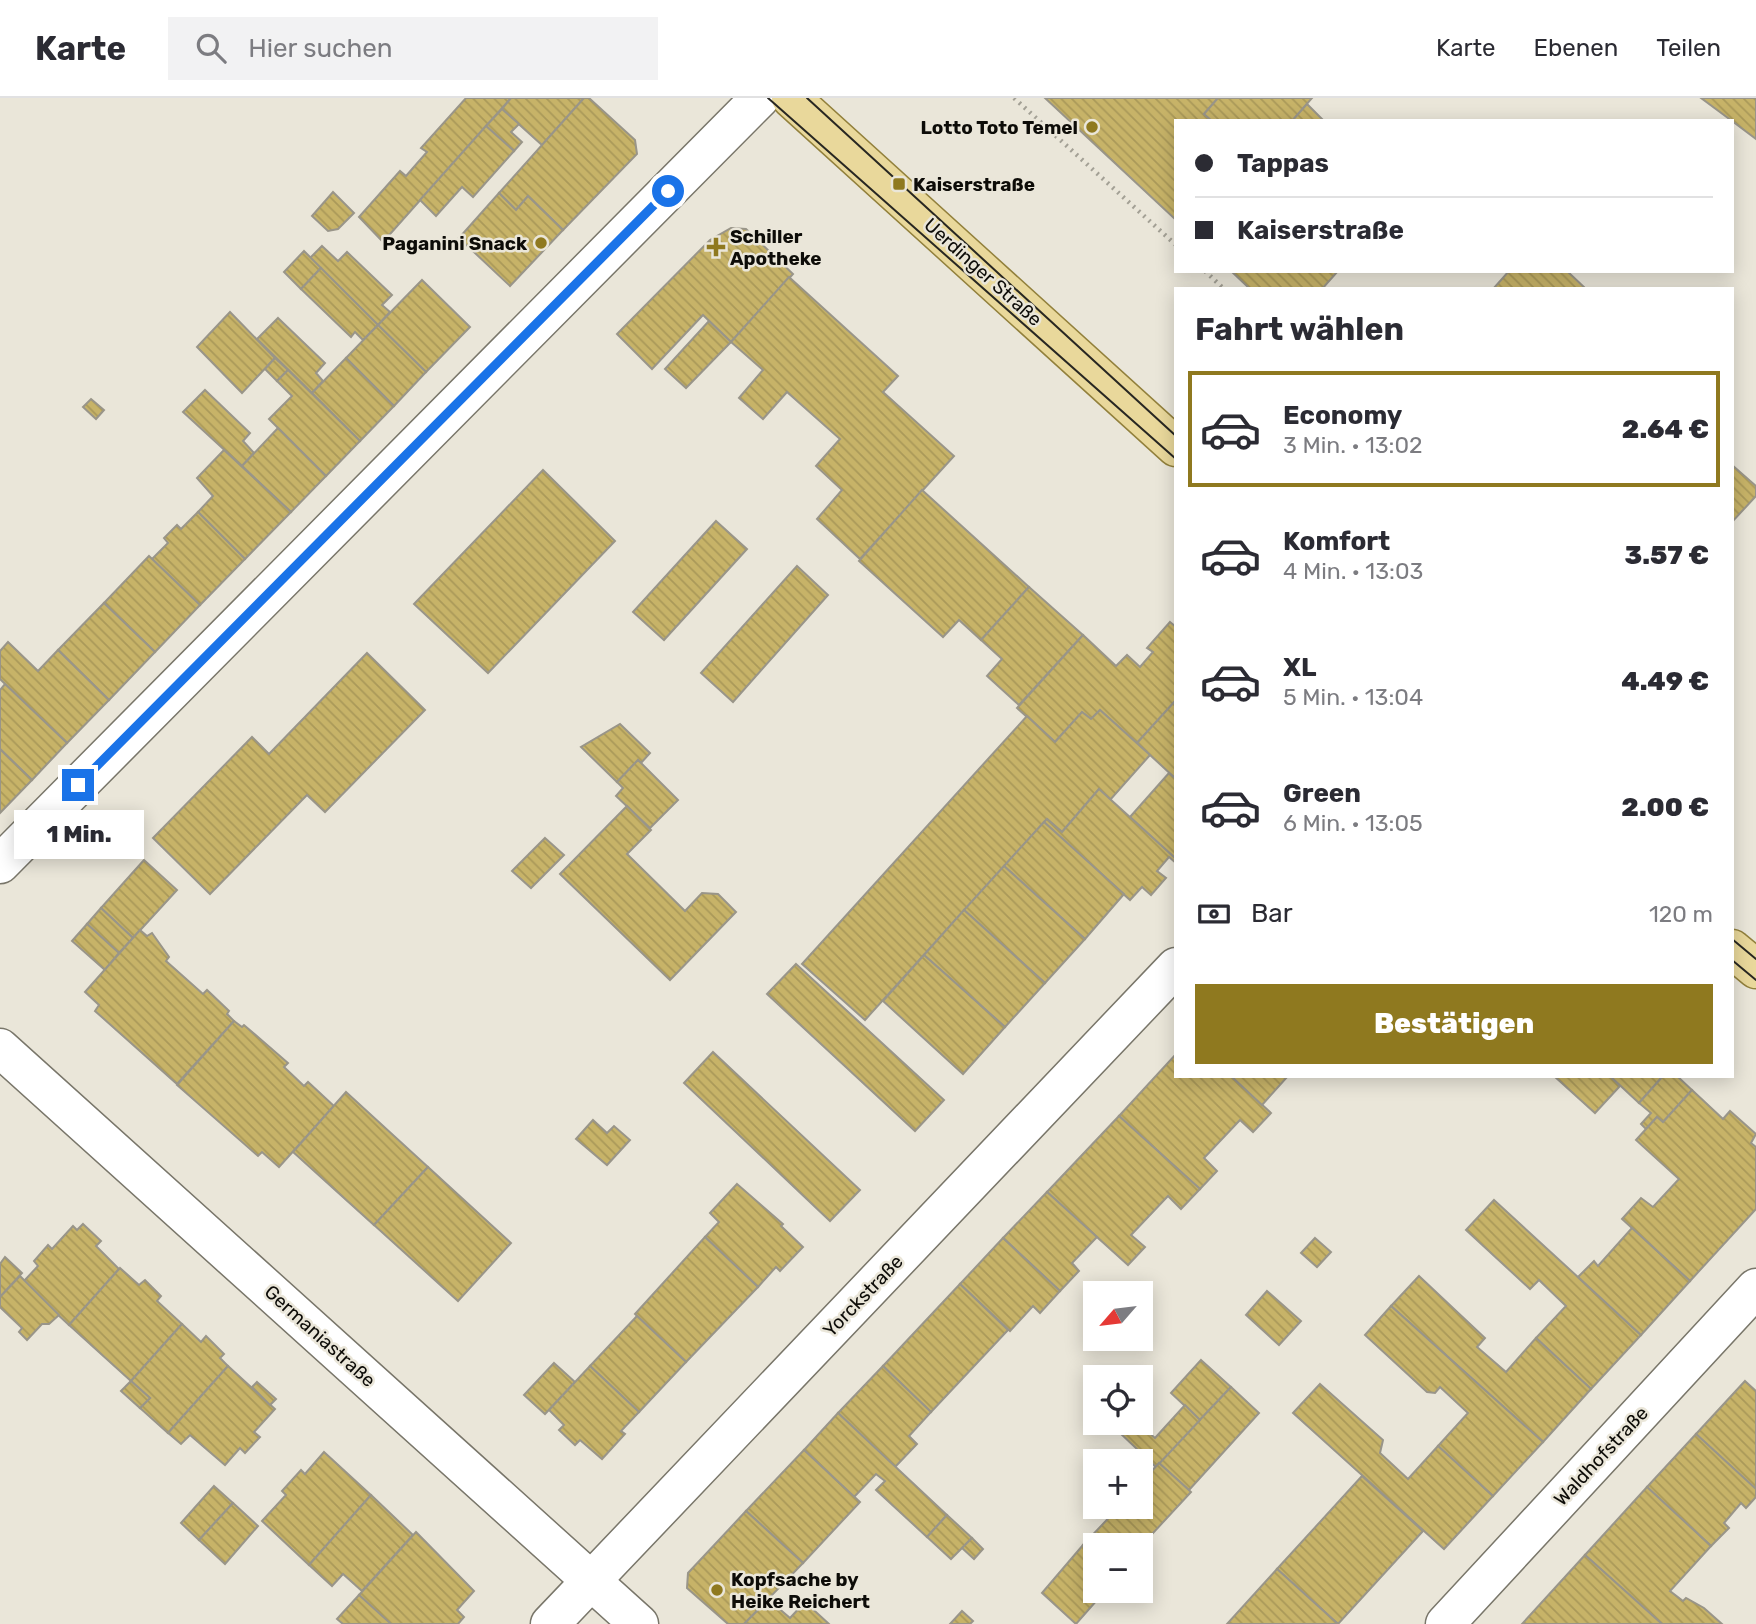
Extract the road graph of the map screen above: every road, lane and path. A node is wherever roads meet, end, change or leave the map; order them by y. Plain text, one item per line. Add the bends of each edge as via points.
1 (760, 98) edge
2 (790, 98) edge
3 (1014, 98) edge
4 (1174, 243) edge
5 (1207, 273) edge
6 (1222, 287) edge
7 (1174, 445) edge
8 (0, 864) edge
9 (1734, 951) edge
10 (1174, 969) edge
11 (1756, 969) edge
12 (0, 1048) edge
13 (1756, 1288) edge
14 (591, 1580) junction
15 (550, 1624) edge
16 (639, 1624) edge
17 (1445, 1624) edge

1 - 8 street
2 - 7 main road, Uerdinger Straße
3 - 4 path
5 - 6 path
9 - 11 main road
10 - 14 street, Yorckstraße
12 - 14 street, Germaniastraße
13 - 17 street, Waldhofstraße
14 - 15 street, Yorckstraße
14 - 16 street, Germaniastraße

